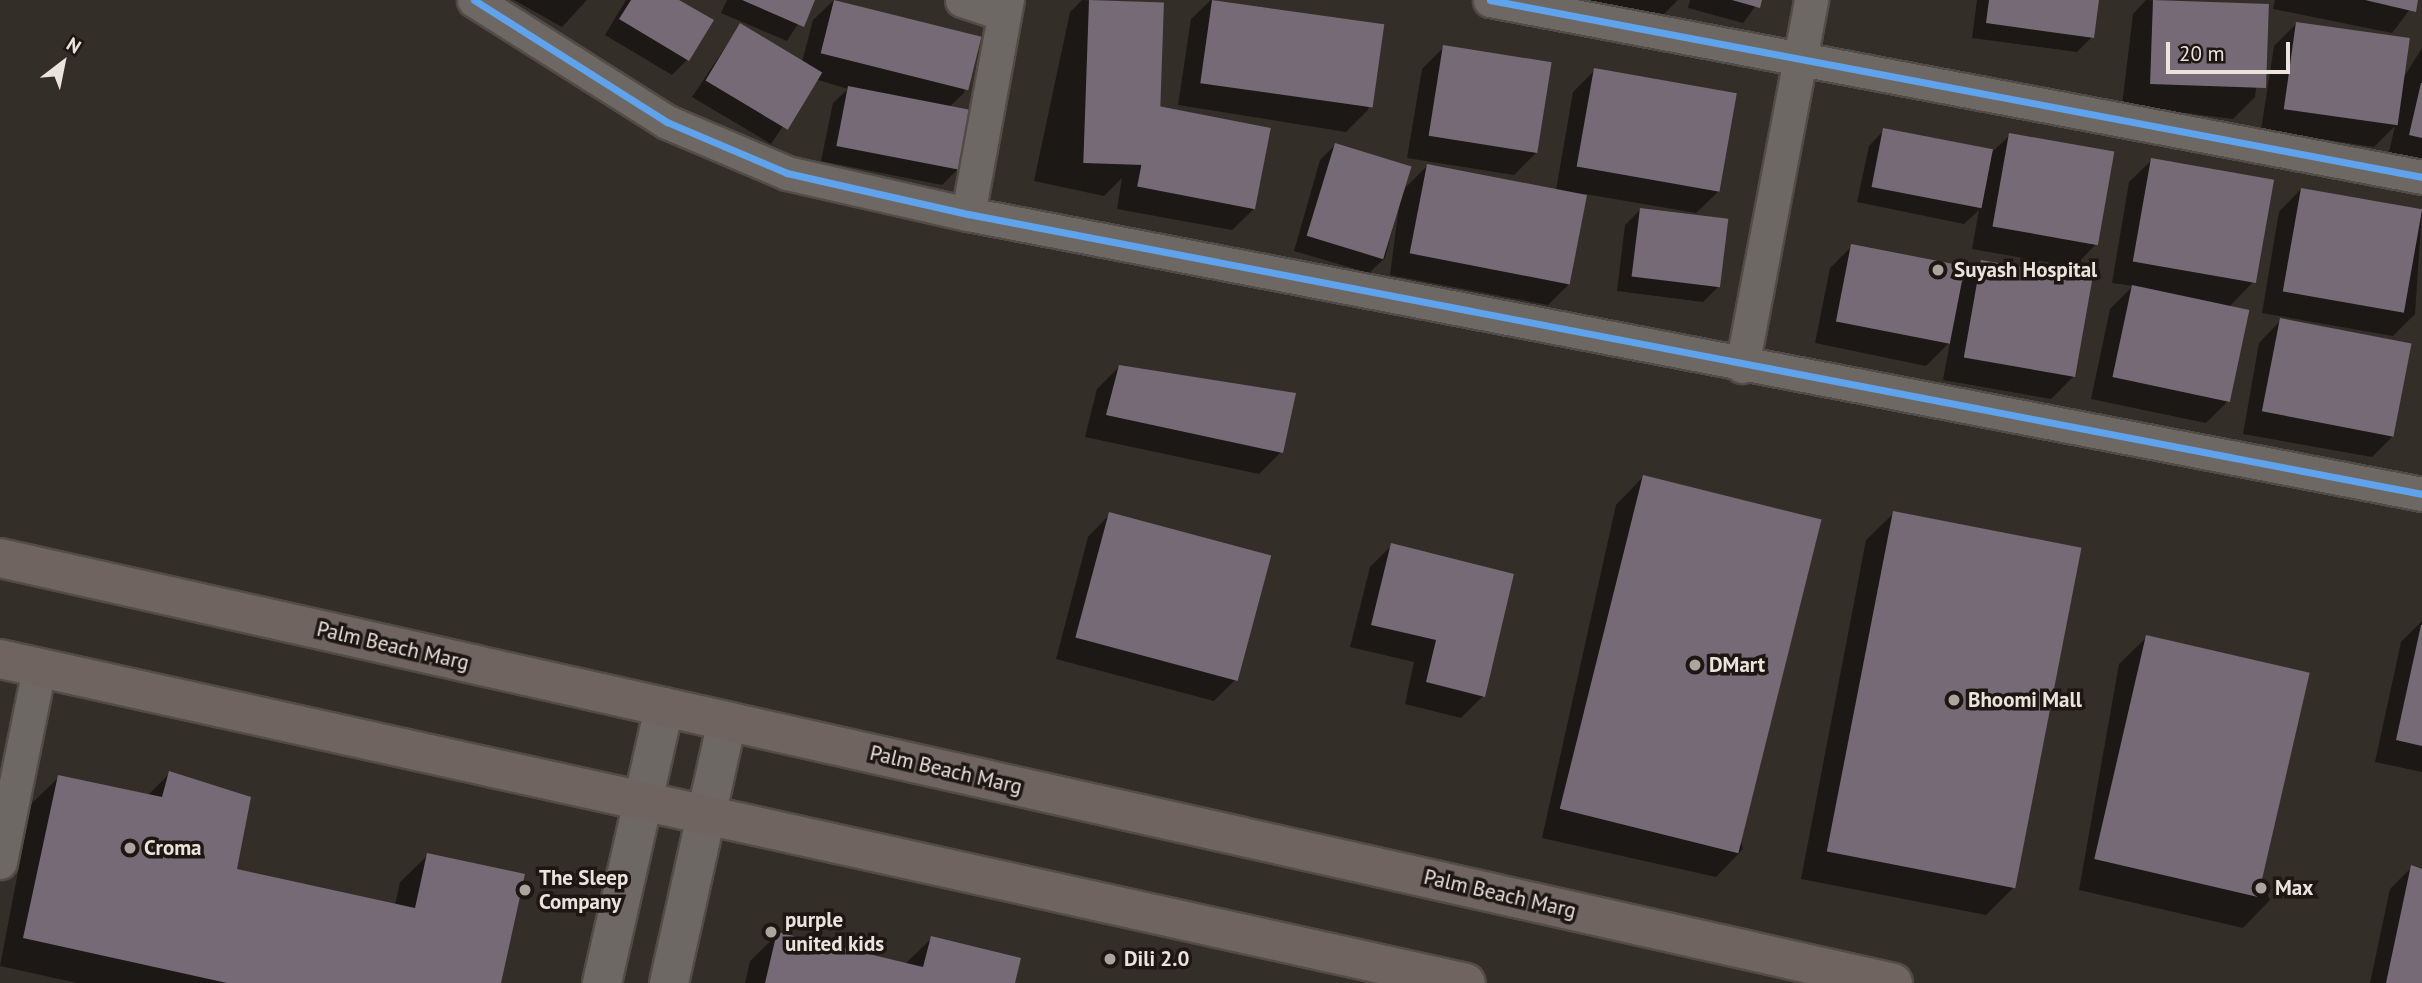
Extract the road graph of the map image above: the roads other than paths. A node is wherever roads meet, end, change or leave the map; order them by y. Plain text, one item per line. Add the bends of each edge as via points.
1 (474, 0) edge
2 (962, 0) edge
3 (1490, 0) edge
4 (1811, 0) edge
5 (1006, 7) edge
6 (1800, 59) junction
7 (2422, 177) edge
8 (968, 214) junction
9 (1742, 366) junction
10 (2422, 495) edge
11 (0, 558) edge
12 (0, 659) edge
13 (39, 668) junction
14 (664, 707) junction
15 (727, 721) junction
16 (643, 802) junction
17 (706, 817) junction
18 (0, 862) edge
19 (1822, 975) edge
20 (1884, 982) edge
21 (602, 983) edge
22 (669, 983) edge
23 (1466, 983) edge

1 - 8 street via 679,127 787,173
2 - 5 street
3 - 6 street
4 - 6 street
5 - 8 street
6 - 7 street
6 - 9 street
8 - 9 street
9 - 10 street
11 - 14 main road, Palm Beach Marg
12 - 13 main road
13 - 16 main road
13 - 18 street
14 - 15 main road, Palm Beach Marg
14 - 16 street
15 - 17 street
15 - 19 main road, Palm Beach Marg
16 - 17 main road
16 - 21 street
17 - 22 street
17 - 23 main road
19 - 20 main road, Palm Beach Marg

